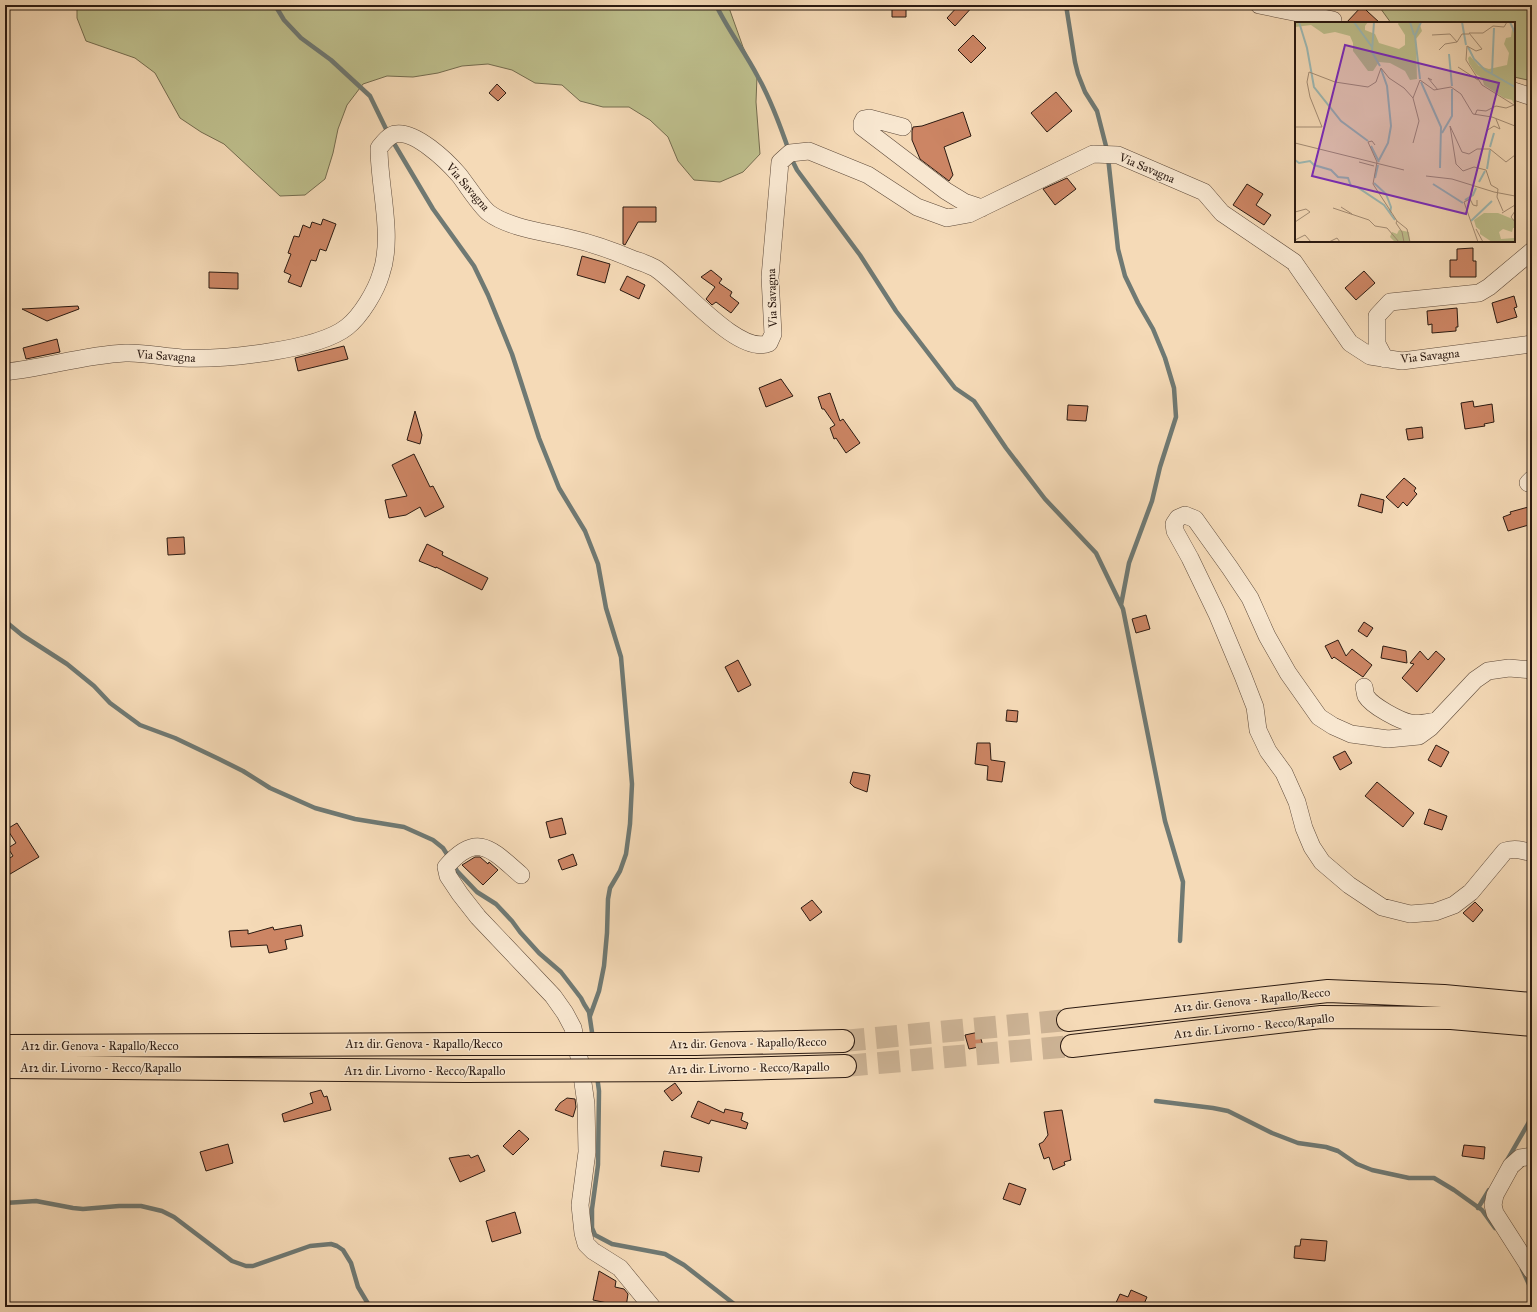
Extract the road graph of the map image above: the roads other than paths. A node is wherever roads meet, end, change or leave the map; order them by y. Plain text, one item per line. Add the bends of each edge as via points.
1 (1259, 5) edge
2 (1323, 5) edge
3 (1335, 21) edge
4 (1515, 92) edge
5 (1532, 97) edge
6 (903, 127) dead end
7 (982, 208) junction
8 (1532, 251) edge
9 (1532, 344) edge
10 (1385, 359) junction
11 (5, 372) edge
12 (1532, 670) edge
13 (1364, 687) dead end
14 (1436, 721) junction
15 (1532, 853) edge
16 (521, 875) dead end
17 (1532, 1004) edge
18 (1068, 1020) tunnel mouth
19 (1532, 1025) edge
20 (843, 1041) tunnel mouth
21 (5, 1046) edge
22 (1072, 1046) tunnel mouth
23 (845, 1066) tunnel mouth
24 (5, 1067) edge
25 (1532, 1156) edge
26 (1532, 1271) edge
27 (652, 1307) edge

1 - 3 street
2 - 3 street
4 - 5 street
6 - 7 street via 869,118 864,119 862,123 862,127 946,191 964,202
7 - 10 street, Via Savagna via 1093,154 1118,155 1204,192 1222,213 1294,262 1350,343 1370,356
7 - 11 street, Via Savagna via 969,214 947,218 917,207 868,176 809,151 790,153 780,162 770,277 773,334 769,343 763,346 738,338 654,268 605,248 523,228 489,213 458,174 435,151 418,140 394,134 379,148 386,226 386,254 381,275 357,318 336,334 311,343 235,357 182,358 124,353
8 - 10 street via 1490,287 1479,293 1390,302 1377,316 1377,344
9 - 10 street, Via Savagna via 1402,361
12 - 14 street via 1509,668 1488,672 1475,680
13 - 14 street via 1365,695 1372,703 1411,724
14 - 15 street via 1419,736 1388,739 1351,734 1319,717 1288,673 1267,636 1250,598 1230,568 1195,519 1185,515 1178,518 1174,524 1175,531 1217,614 1243,676 1255,707 1258,730 1287,781 1297,802 1304,828 1322,862 1349,885 1382,907 1410,914 1435,912 1454,905 1471,892 1505,851 1517,849
16 - 27 street via 485,847 471,847 454,858 446,867 448,876 478,918 553,996 573,1028 586,1104 587,1152 580,1205 586,1244 620,1268
17 - 18 highway, A12 dir. Genova - Rapallo/Recco via 1444,996 1328,991
19 - 22 highway, A12 dir. Livorno - Recco/Rapallo via 1451,1018 1321,1017
20 - 21 highway, A12 dir. Genova - Rapallo/Recco, bridge via 694,1044
23 - 24 highway, A12 dir. Livorno - Recco/Rapallo, bridge via 695,1070 466,1071
25 - 26 street via 1520,1158 1511,1166 1495,1195 1493,1205

